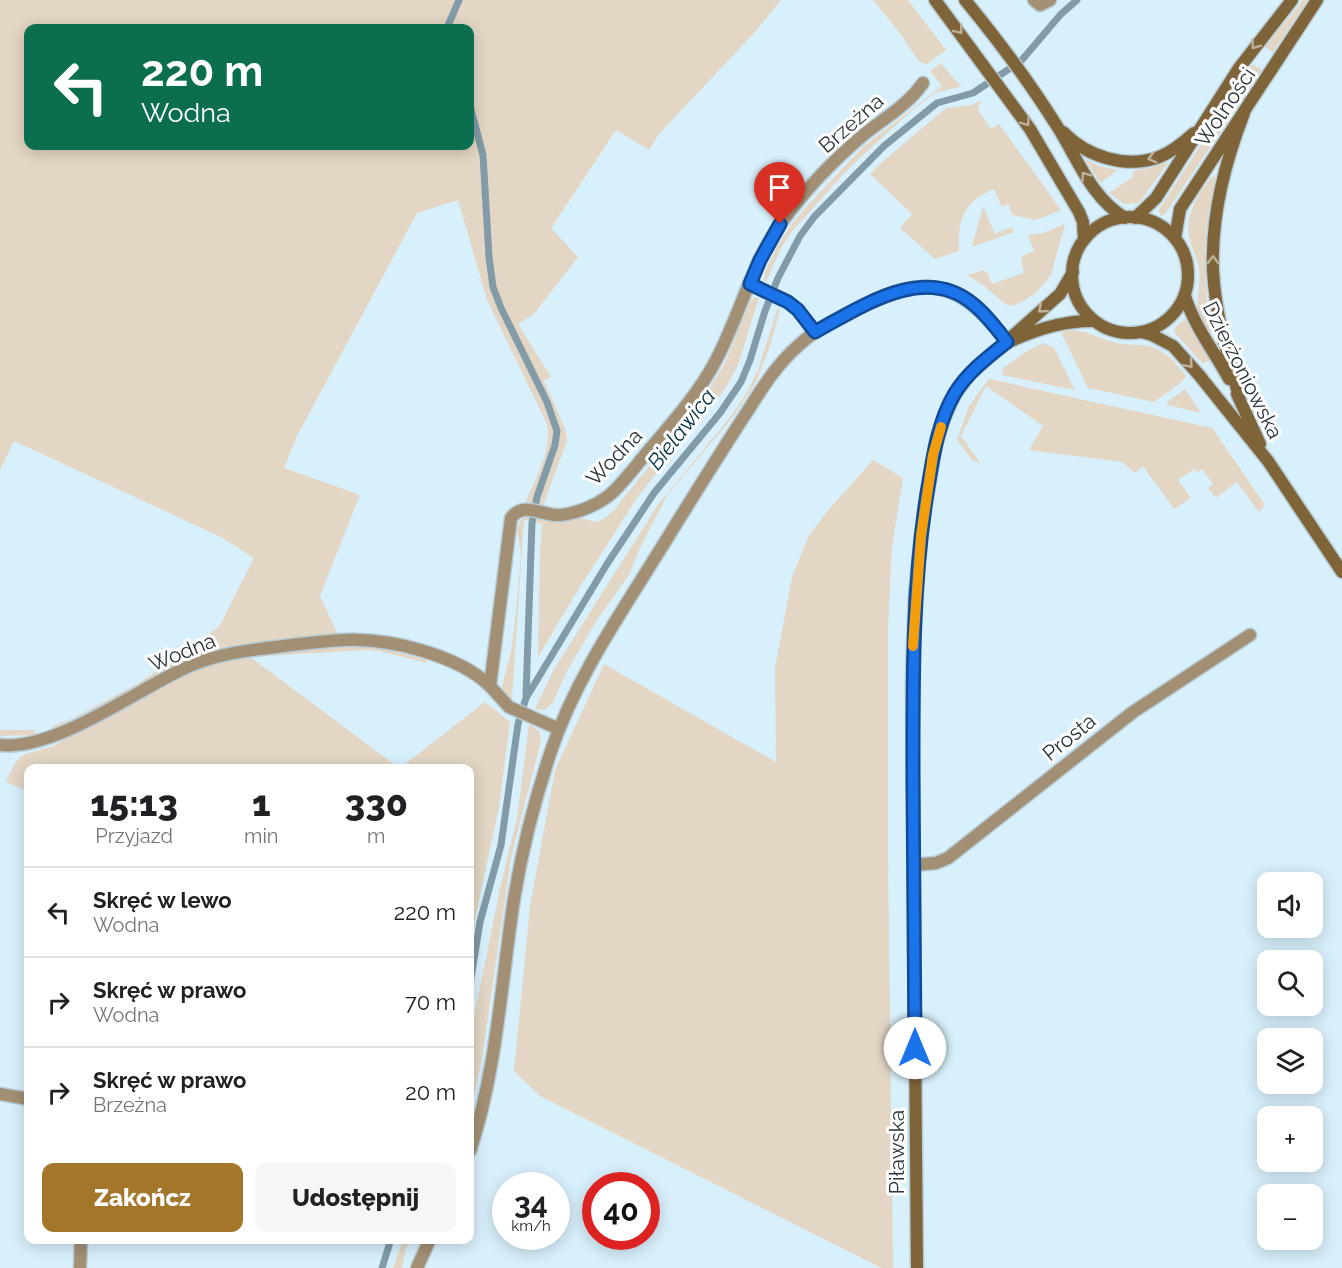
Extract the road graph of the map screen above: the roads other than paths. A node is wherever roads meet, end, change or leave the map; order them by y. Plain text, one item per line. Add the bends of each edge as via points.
1 (935, 0) edge
2 (965, 0) edge
3 (1034, 0) edge
4 (1050, 0) edge
5 (1292, 0) edge
6 (1317, 0) edge
7 (923, 83) dead end
8 (1244, 113) junction
9 (1056, 124) junction
10 (1201, 127) junction
11 (1130, 218) junction
12 (1175, 238) junction
13 (1084, 240) junction
14 (1073, 272) junction
15 (750, 284) junction
16 (1185, 296) junction
17 (1095, 321) junction
18 (815, 332) junction
19 (1142, 332) junction
20 (1007, 342) junction
21 (1240, 400) junction
22 (1268, 461) junction
23 (1342, 572) edge
24 (1250, 636) dead end
25 (490, 686) junction
26 (559, 729) junction
27 (0, 745) edge
28 (914, 865) junction
29 (0, 1094) edge
30 (24, 1098) edge
31 (474, 1136) edge
32 (81, 1244) edge
33 (428, 1244) edge
34 (80, 1268) edge
35 (417, 1268) edge
36 (917, 1268) edge

1 -> 13 street via 1045,152 1079,212
2 - 9 street
3 - 4 street via 1040,5
5 -> 10 street, Wolności via 1239,68
6 - 8 street, Wolności
7 - 15 street, Brzeżna via 914,96 836,160 790,212 772,237
8 - 12 street, Wolności via 1180,209
21 -> 8 street via 1221,325 1213,260 1220,196
10 -> 9 street via 1159,157 1126,161 1108,160 1091,153
11 -> 9 street via 1111,208 1097,193
10 - 11 street, Wolności via 1156,198
11 - 12 street via 1157,224
11 - 13 street via 1102,225
12 - 16 street via 1187,263
13 - 14 street
14 - 17 street via 1081,305
14 -> 20 street, Piławska via 1059,294
15 - 18 street via 798,310
15 - 25 street, Wodna via 702,385 618,487 601,501 580,510 559,516 526,509 516,512 509,522
16 - 19 street via 1171,316
16 - 21 street, Dzierżoniowska via 1199,330
17 - 19 street via 1117,332
17 - 20 street, Piławska via 1060,324
18 - 20 street via 877,299 924,287 942,288 972,303
18 - 26 street via 778,367 729,438 590,664
19 -> 22 street, Dzierżoniowska via 1173,346
20 - 28 street, Piławska via 977,367 955,394 933,455 915,594
21 - 22 street, Dzierżoniowska
22 - 23 street, Dzierżoniowska
24 - 28 street, Prosta via 1133,712 948,858
25 - 26 street, Wodna via 511,708
25 - 27 street, Wodna via 454,662 400,646 345,640 287,645 239,651 200,662 46,739 23,746
26 - 31 street via 522,856 488,1083
28 - 36 street, Piławska
29 - 30 street
32 - 34 street
33 - 35 street

